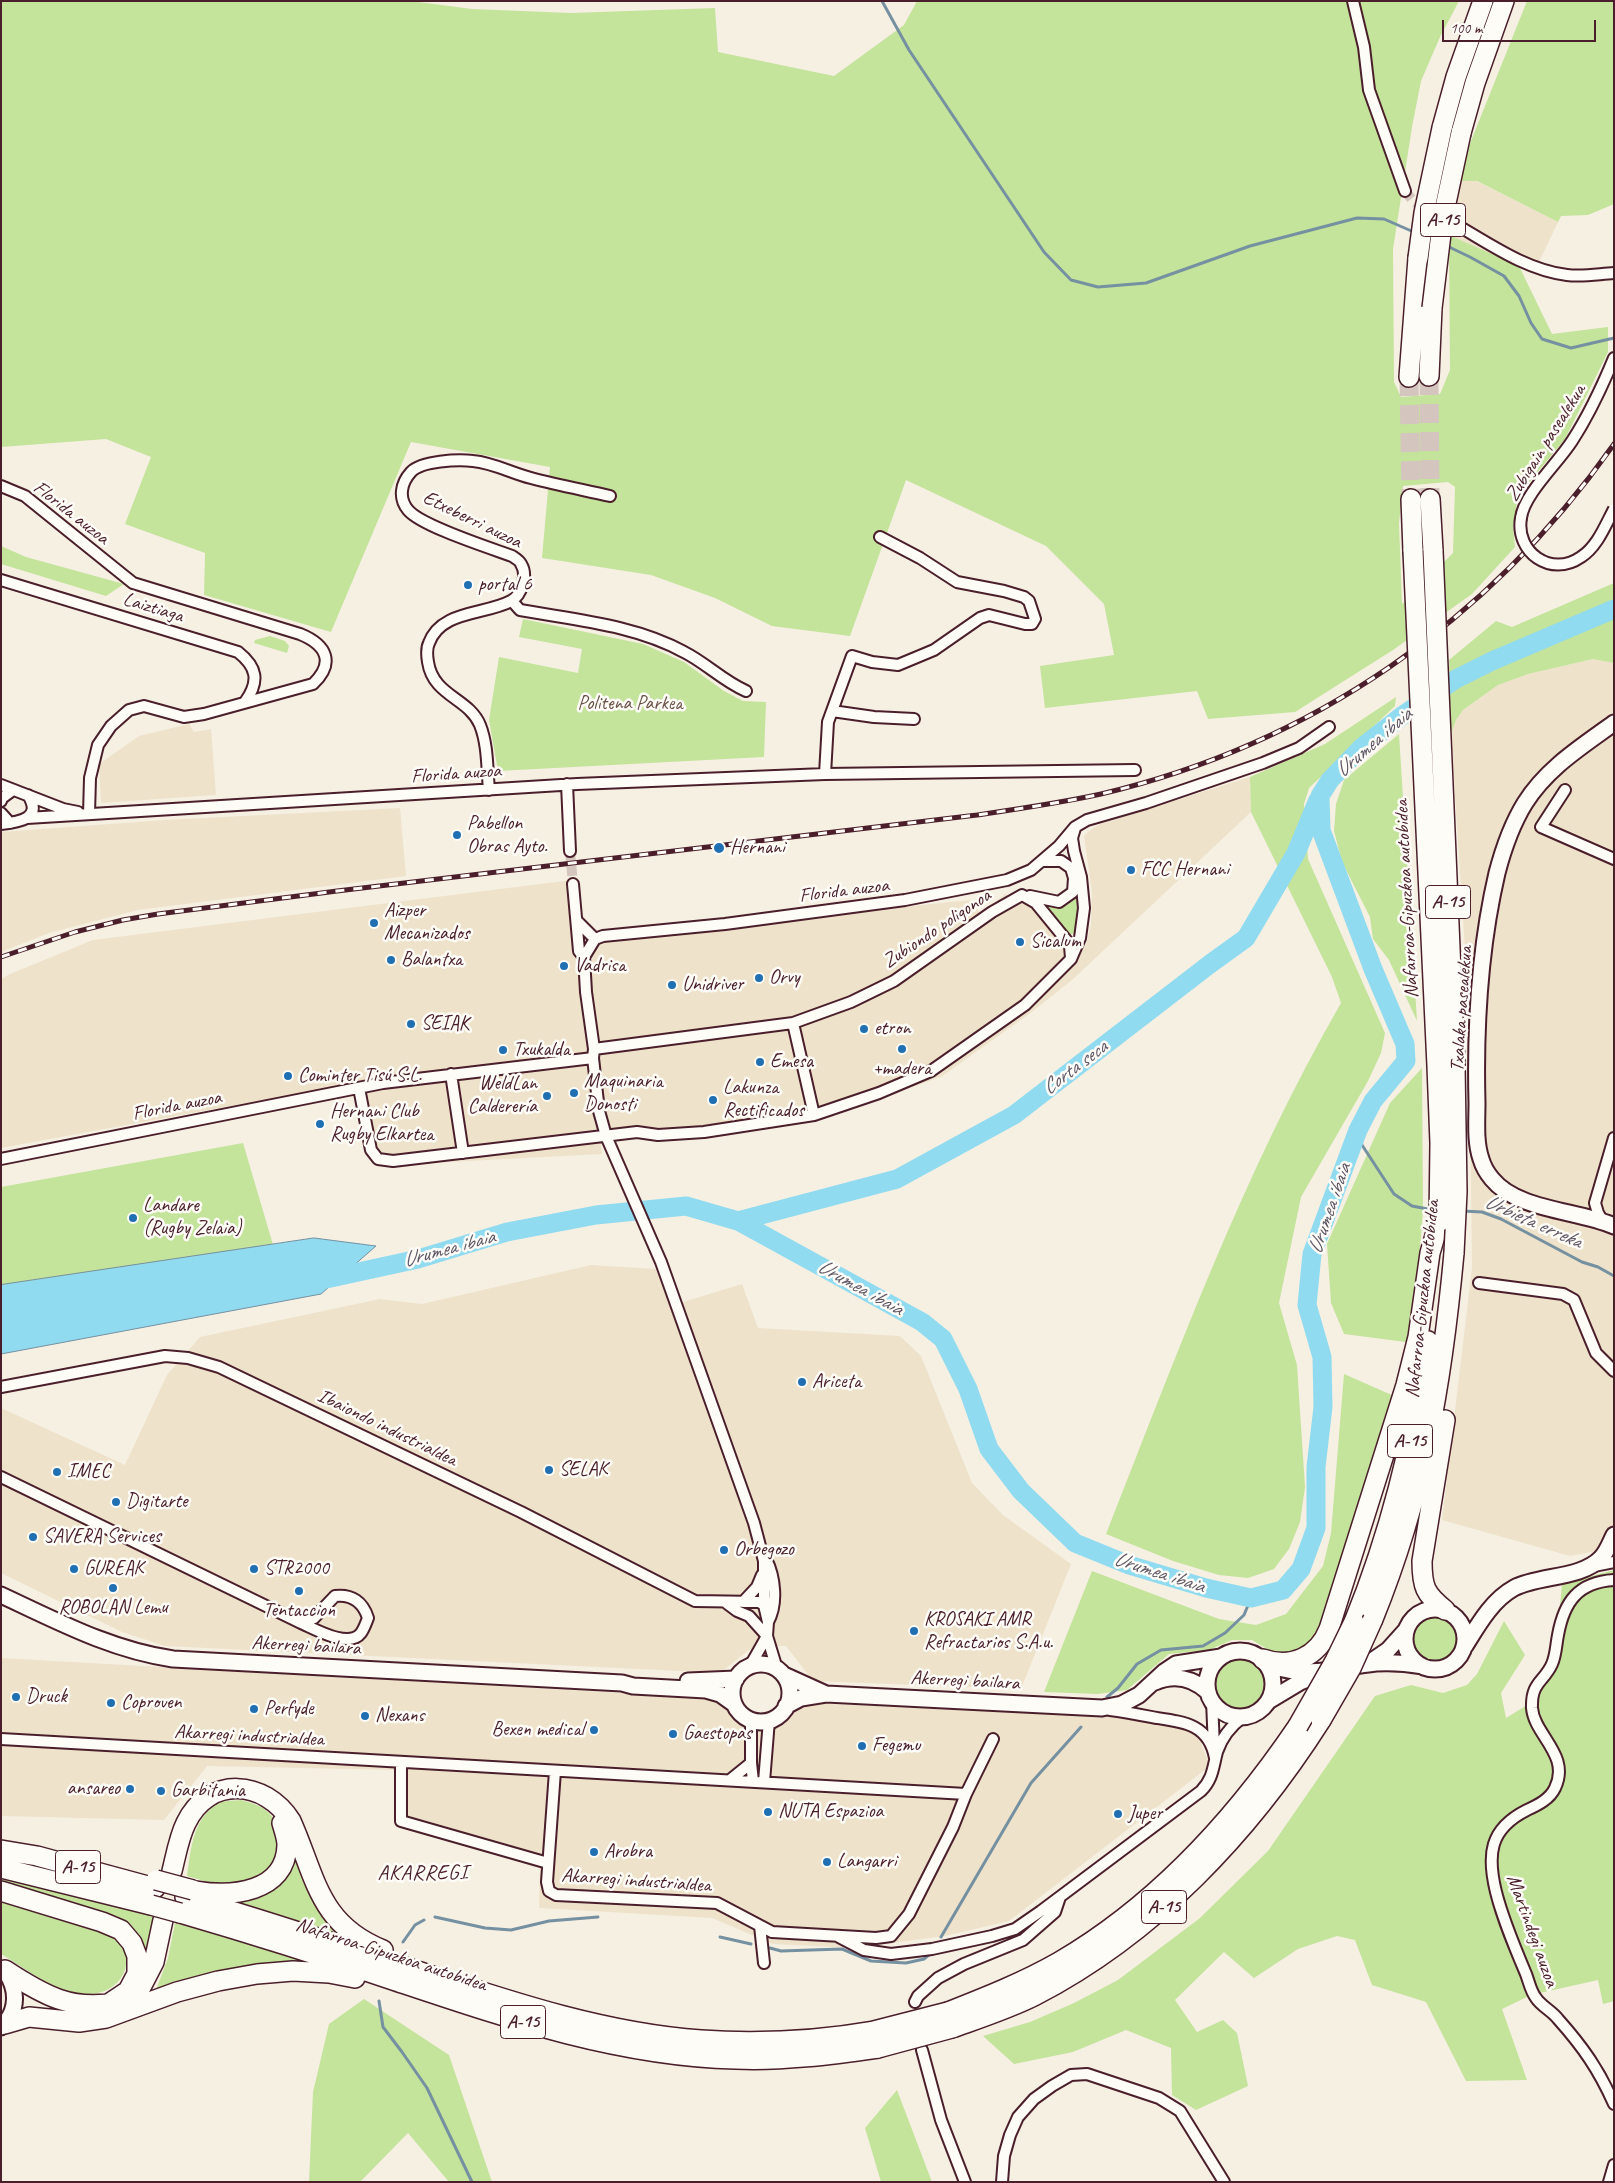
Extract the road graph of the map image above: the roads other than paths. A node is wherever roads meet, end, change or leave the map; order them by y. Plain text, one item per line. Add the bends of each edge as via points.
1 (1353, 1) edge
2 (1483, 1) edge
3 (1504, 1) edge
4 (1512, 1) edge
5 (1468, 108) junction
6 (1405, 191) tunnel mouth
7 (1455, 224) dead end
8 (1614, 273) edge
9 (1614, 358) edge
10 (1429, 376) tunnel mouth
11 (1409, 377) tunnel mouth
12 (1, 486) edge
13 (610, 496) dead end
14 (1411, 498) tunnel mouth
15 (1430, 499) tunnel mouth
16 (1614, 510) edge
17 (880, 537) dead end
18 (1, 580) edge
19 (512, 601) junction
20 (746, 691) dead end
21 (245, 702) junction
22 (832, 711) junction
23 (914, 719) dead end
24 (1614, 723) edge
25 (1329, 727) dead end
26 (1135, 770) dead end
27 (825, 774) junction
28 (567, 784) junction
29 (1, 785) edge
30 (13, 790) junction
31 (489, 790) junction
32 (1565, 790) dead end
33 (28, 795) junction
34 (1, 799) edge
35 (1, 812) edge
36 (90, 814) junction
37 (28, 818) junction
38 (6, 823) edge
39 (1075, 828) junction
40 (1059, 846) junction
41 (570, 852) tunnel mouth
42 (1076, 858) junction
43 (1614, 859) edge
44 (1042, 861) junction
45 (1061, 861) junction
46 (573, 884) tunnel mouth
47 (1022, 895) junction
48 (577, 921) junction
49 (595, 939) junction
50 (584, 956) junction
51 (1070, 959) junction
52 (792, 1023) junction
53 (593, 1053) junction
54 (452, 1074) junction
55 (359, 1088) junction
56 (814, 1115) junction
57 (606, 1136) junction
58 (1614, 1138) edge
59 (463, 1153) junction
60 (1, 1160) edge
61 (1608, 1224) edge
62 (1441, 1253) junction
63 (1479, 1283) dead end
64 (1450, 1294) junction
65 (1614, 1371) edge
66 (1, 1387) edge
67 (1, 1477) edge
68 (1611, 1549) edge
69 (763, 1554) junction
70 (764, 1572) junction
71 (1614, 1580) edge
72 (774, 1593) junction
73 (1, 1595) edge
74 (725, 1602) junction
75 (742, 1602) junction
76 (764, 1605) junction
77 (1494, 1605) junction
78 (1450, 1613) junction
79 (301, 1622) junction
80 (768, 1622) junction
81 (1406, 1630) junction
82 (767, 1636) junction
83 (1465, 1646) junction
84 (1221, 1657) junction
85 (1264, 1661) junction
86 (1365, 1665) junction
87 (750, 1666) junction
88 (1422, 1666) junction
89 (780, 1672) junction
90 (1324, 1672) junction
91 (736, 1678) junction
92 (1155, 1682) junction
93 (622, 1683) junction
94 (826, 1694) junction
95 (1210, 1696) junction
96 (1270, 1700) junction
97 (734, 1704) junction
98 (786, 1706) junction
99 (1102, 1708) junction
100 (1243, 1717) junction
101 (752, 1720) junction
102 (769, 1720) junction
103 (1, 1739) edge
104 (993, 1739) dead end
105 (1214, 1755) junction
106 (401, 1762) junction
107 (751, 1763) junction
108 (555, 1771) junction
109 (730, 1780) junction
110 (759, 1781) junction
111 (966, 1794) junction
112 (278, 1807) junction
113 (5, 1850) edge
114 (548, 1863) junction
115 (1, 1868) edge
116 (1, 1891) edge
117 (159, 1893) junction
118 (1060, 1897) junction
119 (186, 1900) junction
120 (760, 1926) junction
121 (836, 1936) junction
122 (764, 1963) dead end
123 (3, 1969) edge
124 (466, 1996) junction
125 (915, 2002) dead end
126 (107, 2011) junction
127 (950, 2020) junction
128 (3, 2025) edge
129 (922, 2050) dead end
130 (1614, 2104) edge
131 (1614, 2165) edge
132 (965, 2182) edge
133 (1002, 2182) edge
134 (1224, 2182) edge
135 (1610, 2182) edge

1 - 6 street via 1364,47 1369,90
2 - 11 highway, A-15, bridge via 1456,77 1430,186 1418,258
3 - 5 highway, A-15
4 - 5 highway, A-15
5 - 10 highway, A-15, bridge via 1443,217 1432,308
7 - 8 street via 1518,260 1542,269 1576,276
9 - 16 street, Zubigain pasealekua, bridge via 1586,418 1562,456 1527,500 1520,533 1524,546 1548,563 1563,564 1581,558 1592,548
12 - 21 street, Florida auzoa via 25,496 133,583 314,639 325,655 326,664 313,684
13 - 19 street, Etxeberri auzoa via 530,478 495,464 471,460 416,467 406,478 401,492 409,511 446,531 512,556 522,564 524,578 521,590
14 - 62 highway, Nafarroa-Gipuzkoa autobidea / A-15, bridge via 1438,1066
15 - 62 highway, Nafarroa-Gipuzkoa autobidea / A-15, bridge via 1455,1065 1457,1192
17 - 22 street via 957,582 1024,597 1036,619 1032,624 1025,624 989,615 980,618 934,650 898,665 852,656
18 - 21 street, Laiztiaga via 238,652 254,671 252,692
19 - 20 street via 520,610 628,630 656,639 684,651
19 - 31 street via 443,624 428,644 428,666 436,684 480,724
21 - 36 street via 184,717 144,706 129,710 111,726 98,745 90,778
22 - 23 street
22 - 27 street via 828,722
24 - 61 main road, Txalaka pasealekua via 1554,767 1525,804 1506,843 1497,874 1485,950 1476,1074 1478,1145 1492,1180 1524,1200
25 - 39 street, Florida auzoa via 1298,748 1263,763 1146,803 1096,816
26 - 27 street, Florida auzoa
27 - 28 street, Florida auzoa
28 - 31 street, Florida auzoa
28 - 41 street
29 - 30 street, Florida auzoa
30 - 33 street, Florida auzoa
30 - 34 street
31 - 36 street, Florida auzoa
32 - 43 street via 1541,827
33 - 36 street, Florida auzoa via 63,809
33 - 37 street via 32,805
35 - 38 street
36 - 37 street, Florida auzoa
37 - 38 street, Florida auzoa
39 - 40 street, Florida auzoa
39 - 42 street via 1072,838
40 - 42 street
40 - 44 street, Florida auzoa
40 - 45 street
42 - 51 street via 1084,908 1080,938
44 - 45 street
44 - 49 street, Florida auzoa via 1025,874 1007,880 905,900
45 - 47 street via 1074,873 1070,896 1059,902
46 - 48 street
47 - 51 street, Zubiondo poligonoa via 1036,903 1067,941
47 - 52 street, Zubiondo poligonoa via 894,980 850,1002
48 - 49 street
48 - 50 street via 579,952
49 - 50 street
50 - 53 street
51 - 56 street via 1025,1004 931,1071 879,1094
52 - 53 street, Zubiondo poligonoa
52 - 56 street
53 - 54 street, Florida auzoa
53 - 57 street via 599,1111
54 - 55 street, Florida auzoa
54 - 59 street
55 - 59 street via 371,1150 378,1159 393,1161
55 - 60 street, Florida auzoa
56 - 57 street via 704,1132 658,1135 637,1132
57 - 59 street
57 - 69 street via 653,1245
58 - 61 street via 1595,1204 1598,1214
62 - 64 highway, Nafarroa-Gipuzkoa autobidea / A-15
62 - 85 highway via 1406,1385 1326,1637 1316,1650 1294,1662
62 - 127 highway, Nafarroa-Gipuzkoa autobidea / A-15, bridge via 1412,1434 1387,1533 1354,1622 1298,1726 1222,1826 1148,1899 1060,1961 987,1997
63 - 65 street via 1563,1294 1574,1300 1596,1353
64 - 78 highway via 1454,1338 1449,1391 1422,1561 1422,1581 1426,1591
64 - 127 highway, Nafarroa-Gipuzkoa autobidea / A-15, bridge via 1438,1390 1415,1498 1374,1619 1321,1720 1270,1794 1241,1829 1158,1912 1070,1976 1032,1996
66 - 74 street, Ibaiondo industrialdea via 165,1356 188,1358 219,1367 521,1512 695,1601
67 - 79 street
68 - 77 main road via 1588,1567 1516,1587
69 - 70 street
69 - 72 street via 772,1572
70 - 75 street via 757,1587
70 - 76 street
71 - 130 street, Martindegi auzoa via 1601,1581 1578,1592 1568,1603 1551,1666 1538,1682 1532,1710 1556,1757 1559,1771 1556,1786 1549,1797 1513,1817 1500,1829 1491,1857 1497,1895 1536,1999 1557,2017 1584,2049
72 - 76 street
72 - 80 street via 773,1613
73 - 93 main road, Akerregi bailara via 125,1650 173,1659
74 - 75 street, Ibaiondo industrialdea
74 - 76 street via 738,1607
74 - 82 street via 750,1616
75 - 76 street, Ibaiondo industrialdea
76 - 80 street
77 - 78 main road via 1476,1615
77 - 83 main road
78 - 81 main road via 1435,1608 1426,1610 1410,1621
78 - 83 main road via 1464,1630
79 - 79 street via 341,1640 360,1634 368,1618 358,1601 343,1595 334,1596 314,1618
80 - 82 street
81 - 86 main road via 1388,1650
81 - 88 main road via 1404,1638 1409,1655
82 - 87 street
82 - 89 street
83 - 88 main road via 1448,1666 1430,1669
84 - 85 main road via 1247,1651
84 - 92 main road, Akerregi bailara via 1176,1664
84 - 95 main road via 1209,1672
85 - 90 main road via 1294,1671
85 - 96 main road via 1273,1678
86 - 88 main road via 1394,1662
86 - 90 main road
87 - 89 main road via 769,1664
87 - 91 main road
89 - 94 main road
89 - 98 main road via 790,1691
90 - 96 main road
91 - 93 main road
91 - 97 main road via 732,1686
92 - 95 main road via 1183,1678 1197,1683
92 - 99 main road, Akerregi bailara via 1131,1700
93 - 97 main road via 706,1690 720,1694
94 - 98 main road via 801,1698
94 - 99 main road, Akerregi bailara
95 - 100 main road via 1224,1713
95 - 105 street
96 - 100 main road via 1256,1714
97 - 101 main road
98 - 102 main road
99 - 105 street via 1186,1723 1206,1735
100 - 105 street via 1225,1735
101 - 102 main road
101 - 107 street
102 - 110 street
103 - 106 street, Akarregi industrialdea
104 - 111 street
105 - 118 street via 1212,1776 1201,1791
106 - 108 street, Akarregi industrialdea
106 - 114 street via 401,1821
107 - 109 street
107 - 110 street
108 - 109 street, Akarregi industrialdea
108 - 114 street, Akarregi industrialdea
109 - 110 street, Akarregi industrialdea
110 - 111 street, Akarregi industrialdea
111 - 121 street, Akarregi industrialdea via 953,1827 902,1925 891,1936
112 - 117 highway via 264,1795 243,1788 219,1791 200,1803 186,1822
112 - 119 highway via 287,1845 279,1869 267,1883 249,1890
112 - 124 highway via 286,1812 291,1822 315,1886 340,1921 360,1938 414,1962
113 - 117 highway, Nafarroa-Gipuzkoa autobidea / A-15 via 37,1856
114 - 120 street, Akarregi industrialdea via 549,1891 556,1895 717,1904
115 - 117 highway, Nafarroa-Gipuzkoa autobidea / A-15
116 - 126 highway via 121,1930 138,1956 137,1974 128,1991
117 - 119 highway, Nafarroa-Gipuzkoa autobidea / A-15, bridge
117 - 119 highway, bridge
117 - 126 highway via 154,1962 146,1982 134,1999
118 - 121 street via 1015,1929 932,1949 891,1954 864,1950
118 - 125 street via 1056,1912 1023,1940 938,1978
119 - 124 highway, Nafarroa-Gipuzkoa autobidea / A-15 via 284,1944
120 - 121 street, Akarregi industrialdea via 772,1932
120 - 122 street
123 - 126 highway via 59,2000
123 - 128 main road via 12,1980 15,2003
124 - 126 highway via 329,1973 293,1971 218,1981
124 - 127 highway, Nafarroa-Gipuzkoa autobidea / A-15, bridge via 524,2023 603,2042 735,2060 834,2055 876,2039
126 - 128 highway via 80,2022 29,2017
129 - 132 street via 941,2120
131 - 135 street
133 - 134 street via 1004,2156 1018,2117 1034,2099 1052,2086 1071,2075 1087,2074 1159,2098 1180,2111

